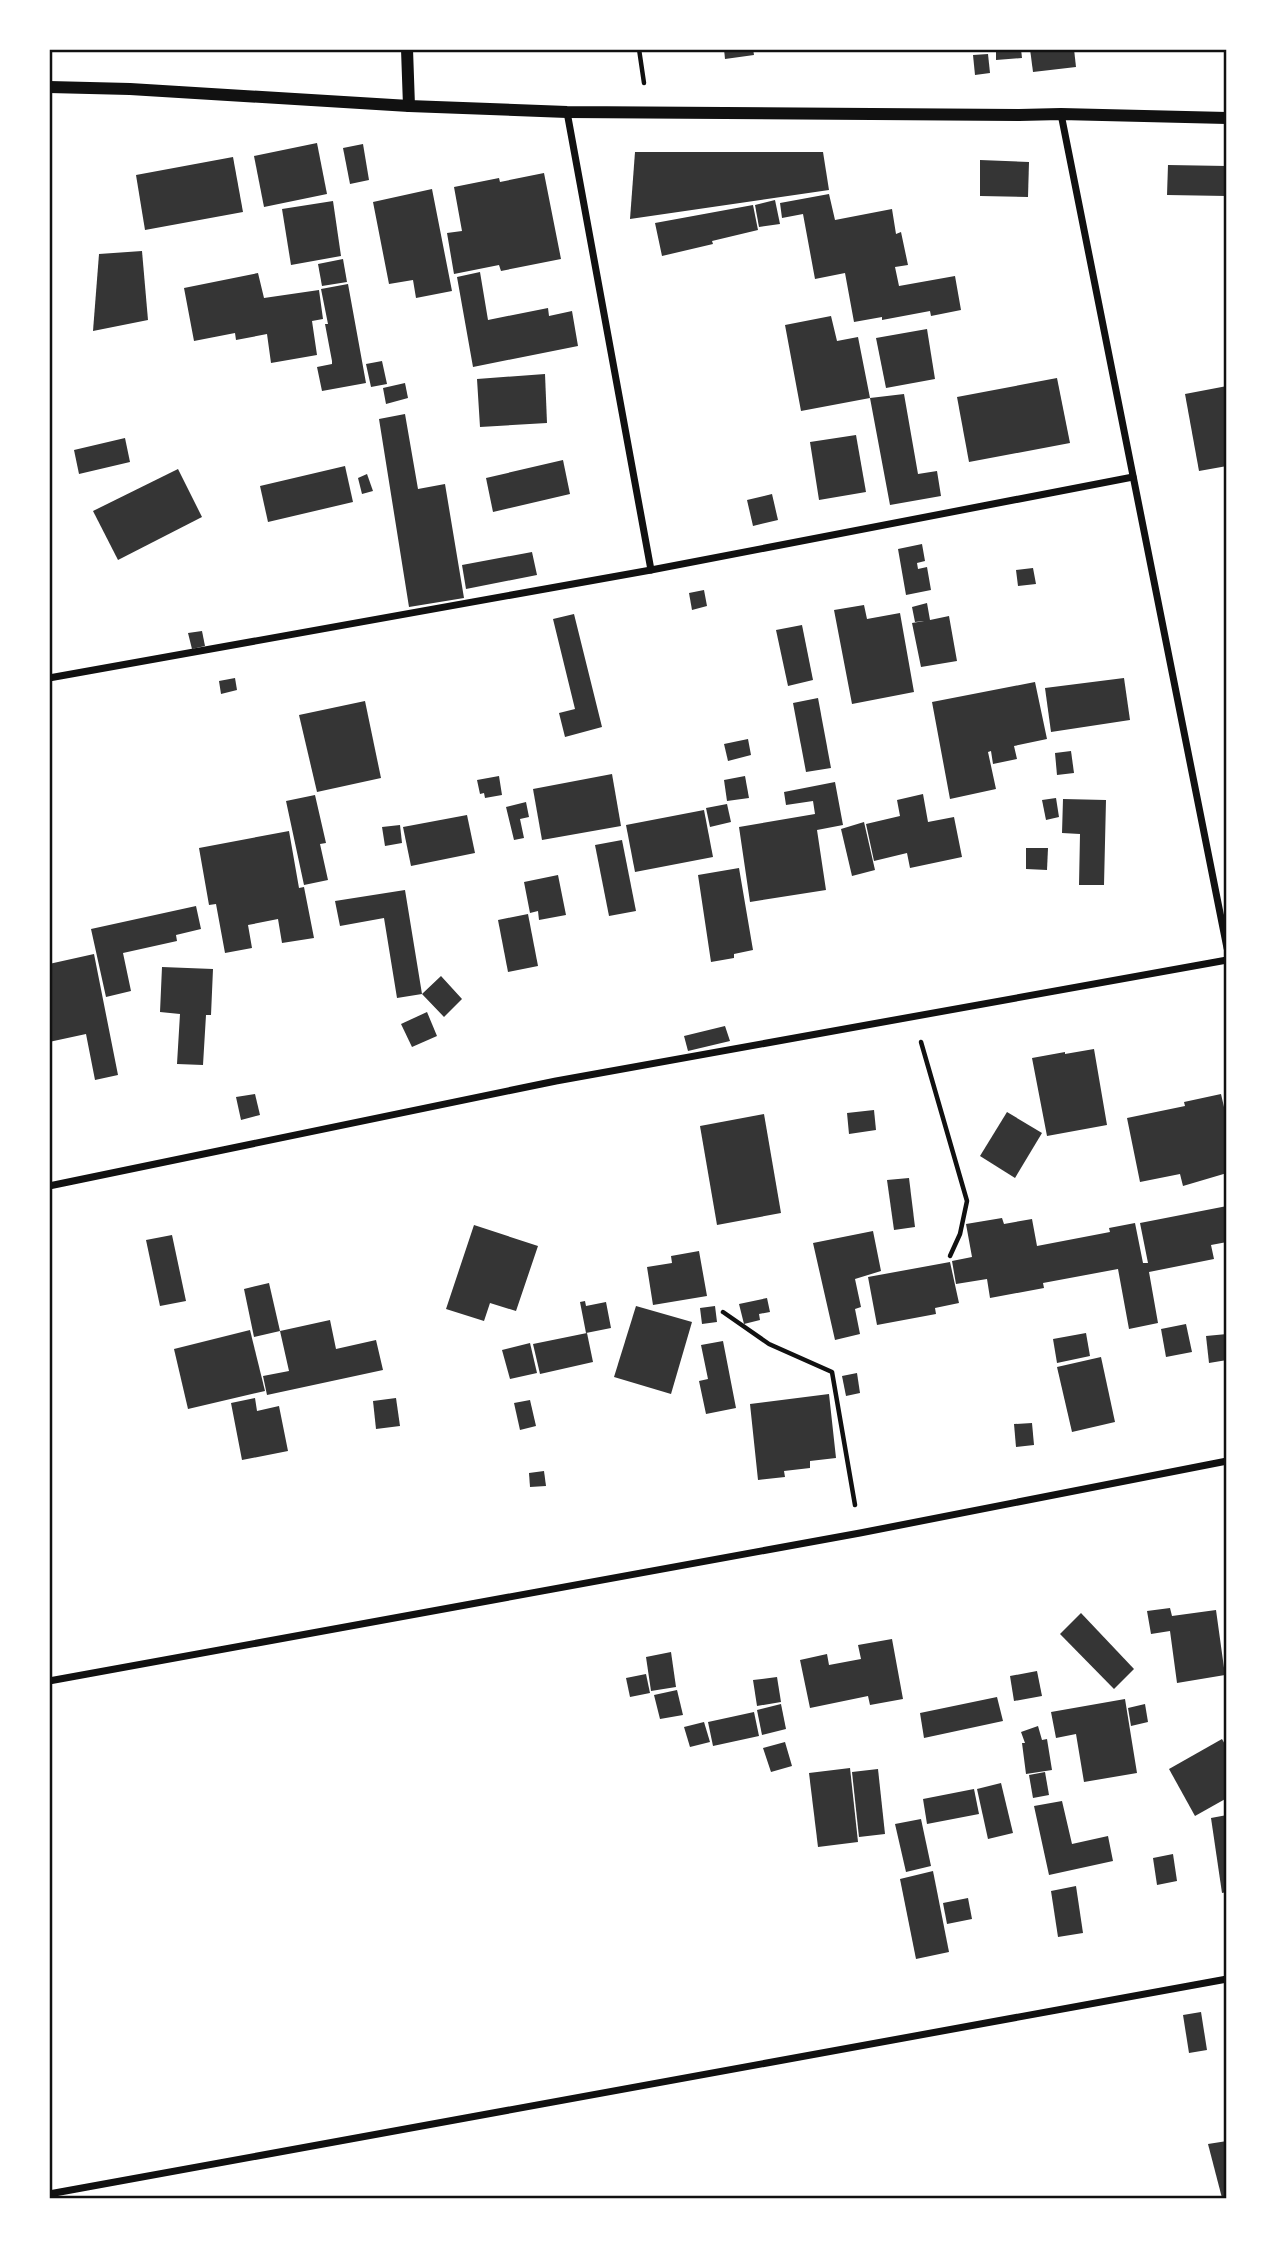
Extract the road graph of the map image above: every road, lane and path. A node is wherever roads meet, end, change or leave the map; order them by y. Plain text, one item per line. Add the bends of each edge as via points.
1 (407, 49) edge
2 (49, 87) edge
3 (410, 106) junction
4 (567, 112) junction
5 (1061, 114) junction
6 (1227, 118) edge
7 (1133, 477) junction
8 (651, 570) junction
9 (49, 678) edge
10 (1227, 948) edge
11 (1227, 960) edge
12 (914, 1018) junction
13 (49, 1186) edge
14 (950, 1256) dead end
15 (723, 1312) dead end
16 (1227, 1461) edge
17 (860, 1533) junction
18 (49, 1681) edge
19 (1227, 1979) edge
20 (49, 2194) edge

1 - 3 street
2 - 3 street
3 - 4 street
4 - 5 street
4 - 8 street
5 - 6 street
5 - 7 street
7 - 8 street
7 - 10 street
8 - 9 street
11 - 12 street
12 - 13 street via 556,1081
12 - 14 path via 967,1201
15 - 17 path via 769,1345 832,1372
16 - 17 street
17 - 18 street
19 - 20 street

